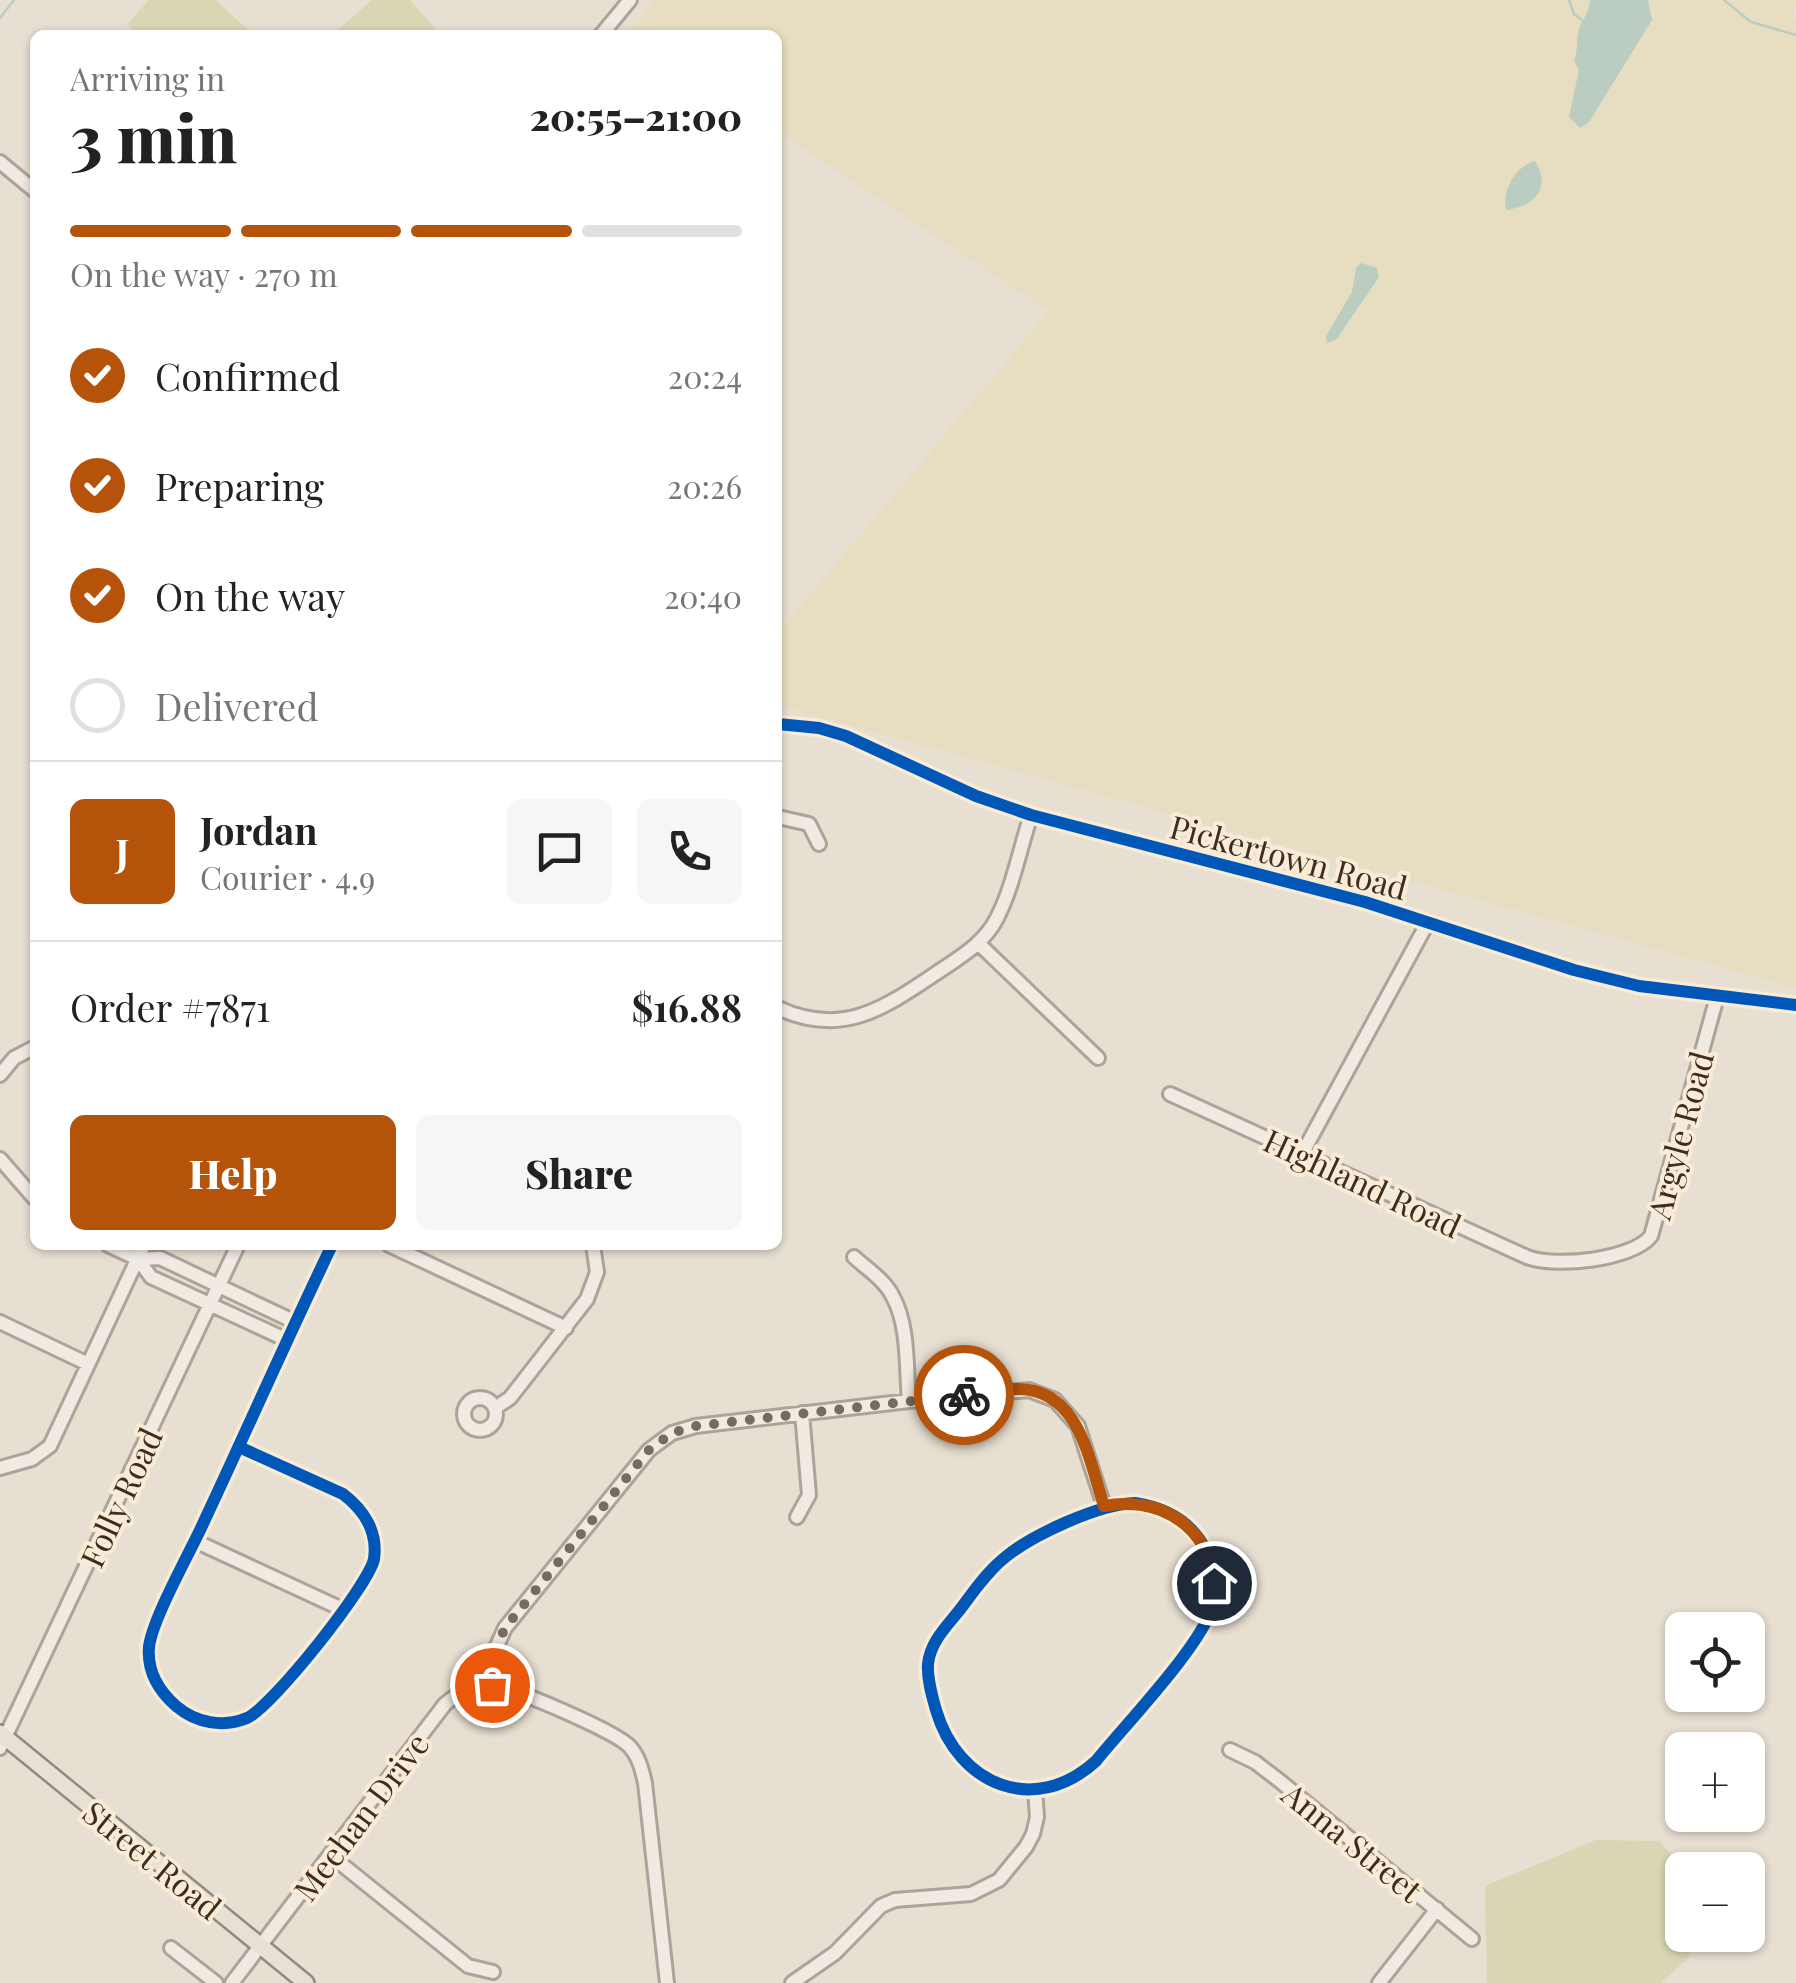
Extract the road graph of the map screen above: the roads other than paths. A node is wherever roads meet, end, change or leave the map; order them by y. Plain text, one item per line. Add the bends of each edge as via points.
1 (630, 0) edge
2 (605, 30) edge
3 (0, 162) edge
4 (30, 187) edge
5 (782, 724) edge
6 (1030, 815) junction
7 (782, 818) edge
8 (819, 844) dead end
9 (1428, 922) junction
10 (978, 943) junction
11 (1717, 997) junction
12 (1796, 1005) edge
13 (782, 1009) edge
14 (30, 1050) edge
15 (1098, 1058) dead end
16 (0, 1075) edge
17 (1170, 1094) dead end
18 (1302, 1154) junction
19 (0, 1160) edge
20 (30, 1193) edge
21 (119, 1250) edge
22 (142, 1250) edge
23 (235, 1250) edge
24 (330, 1250) edge
25 (400, 1250) edge
26 (595, 1250) edge
27 (854, 1257) dead end
28 (138, 1259) junction
29 (1558, 1264) joint
30 (218, 1284) junction
31 (210, 1304) junction
32 (0, 1322) edge
33 (295, 1322) junction
34 (566, 1328) junction
35 (287, 1340) junction
36 (88, 1364) junction
37 (908, 1400) junction
38 (495, 1408) dead end
39 (802, 1414) junction
40 (239, 1447) junction
41 (0, 1468) edge
42 (1104, 1506) junction
43 (797, 1517) dead end
44 (194, 1541) junction
45 (344, 1610) junction
46 (492, 1685) junction
47 (2, 1740) edge
48 (1230, 1750) dead end
49 (1036, 1789) junction
50 (330, 1855) junction
51 (1436, 1909) junction
52 (1472, 1939) dead end
53 (260, 1947) junction
54 (172, 1948) dead end
55 (493, 1972) dead end
56 (216, 1983) edge
57 (232, 1983) edge
58 (306, 1983) edge
59 (667, 1983) edge
60 (792, 1983) edge
61 (1379, 1983) edge

1 - 2 street
3 - 4 street
5 - 6 street, Pickertown Road via 846,736
6 - 9 street, Pickertown Road
6 - 10 street via 998,917
7 - 8 street via 809,824
9 - 11 street, Pickertown Road via 1594,976
9 - 18 street
10 - 13 street via 864,1016 826,1020
10 - 15 street
11 - 12 street, Pickertown Road
11 - 29 street, Argyle Road via 1650,1236 1640,1247
14 - 16 street
17 - 18 street, Highland Road
18 - 29 street, Highland Road via 1528,1257
19 - 20 street
21 - 28 street
22 - 28 street
23 - 30 street, Folly Road
24 - 33 street
25 - 34 street
26 - 34 street via 595,1282
27 - 37 street via 893,1296 902,1320
28 - 30 street via 160,1258
28 - 31 street via 151,1277
28 - 36 street
30 - 31 street, Folly Road
30 - 33 street
31 - 35 street
31 - 47 street, Folly Road
32 - 36 street
33 - 35 street
34 - 38 street
35 - 40 street
36 - 41 street via 50,1446
37 - 39 street
37 - 42 street via 1017,1389 1055,1400 1078,1426
39 - 43 street via 809,1496
39 - 46 street via 684,1429 649,1450 505,1628
40 - 44 street
40 - 45 street via 343,1494 367,1519 373,1562
42 - 49 street via 1002,1559 931,1650 934,1703 960,1759 998,1784
42 - 49 street via 1150,1505 1187,1525 1207,1552 1212,1608 1185,1652 1096,1760 1067,1782
44 - 45 street
44 - 45 street via 149,1649 158,1686 190,1716 222,1724 257,1713
46 - 50 street, Meehan Drive via 458,1693 445,1704
46 - 59 street via 621,1739 640,1762
47 - 53 main road, Street Road
48 - 51 street, Anna Street via 1268,1772
49 - 60 street via 1033,1834 998,1880 971,1894 881,1906
50 - 53 street, Meehan Drive
50 - 55 street via 468,1966
51 - 52 street, Anna Street
51 - 61 street
53 - 57 street, Meehan Drive
53 - 58 main road, Street Road
54 - 56 street

